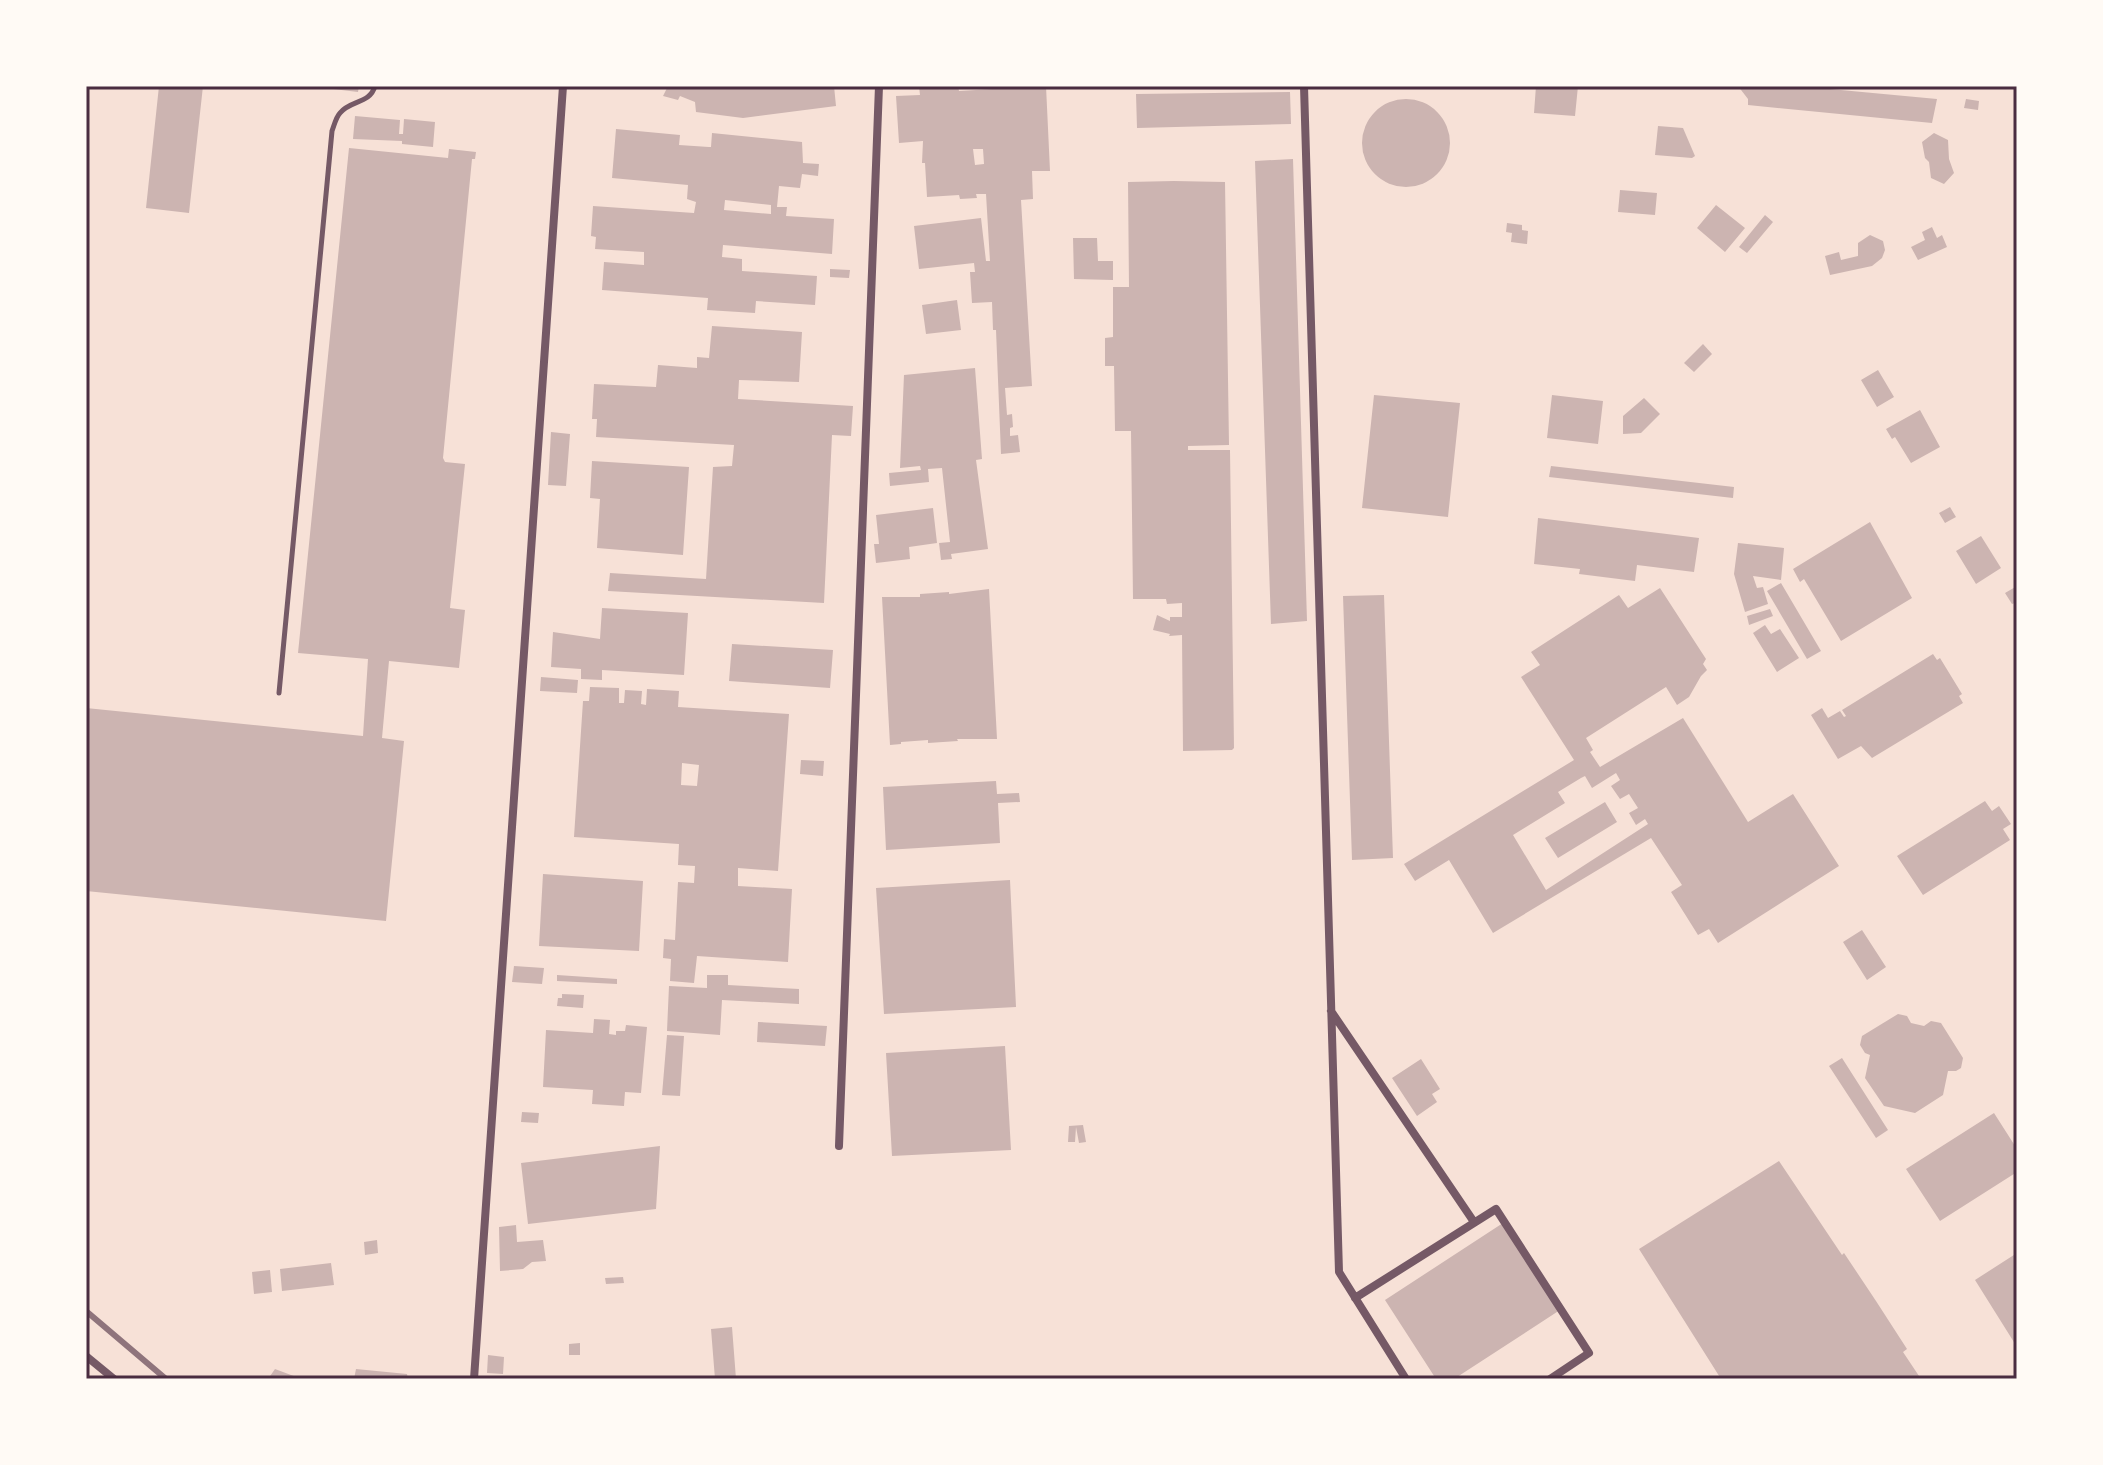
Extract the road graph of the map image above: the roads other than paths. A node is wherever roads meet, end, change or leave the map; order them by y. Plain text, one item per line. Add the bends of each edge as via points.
1 (375, 86) edge
2 (563, 86) edge
3 (879, 86) edge
4 (1304, 86) edge
5 (279, 693) dead end
6 (1330, 1010) junction
7 (839, 1146) dead end
8 (1474, 1222) junction
9 (1355, 1298) junction
10 (86, 1356) edge
11 (114, 1379) edge
12 (474, 1379) edge
13 (1406, 1379) edge
14 (1550, 1379) edge

1 - 5 lane via 363,101 339,113 332,131
2 - 12 street
3 - 7 street
4 - 6 street
6 - 8 street
6 - 9 street via 1339,1272
8 - 9 street
8 - 14 street via 1496,1209 1589,1353
9 - 13 street
10 - 11 street

